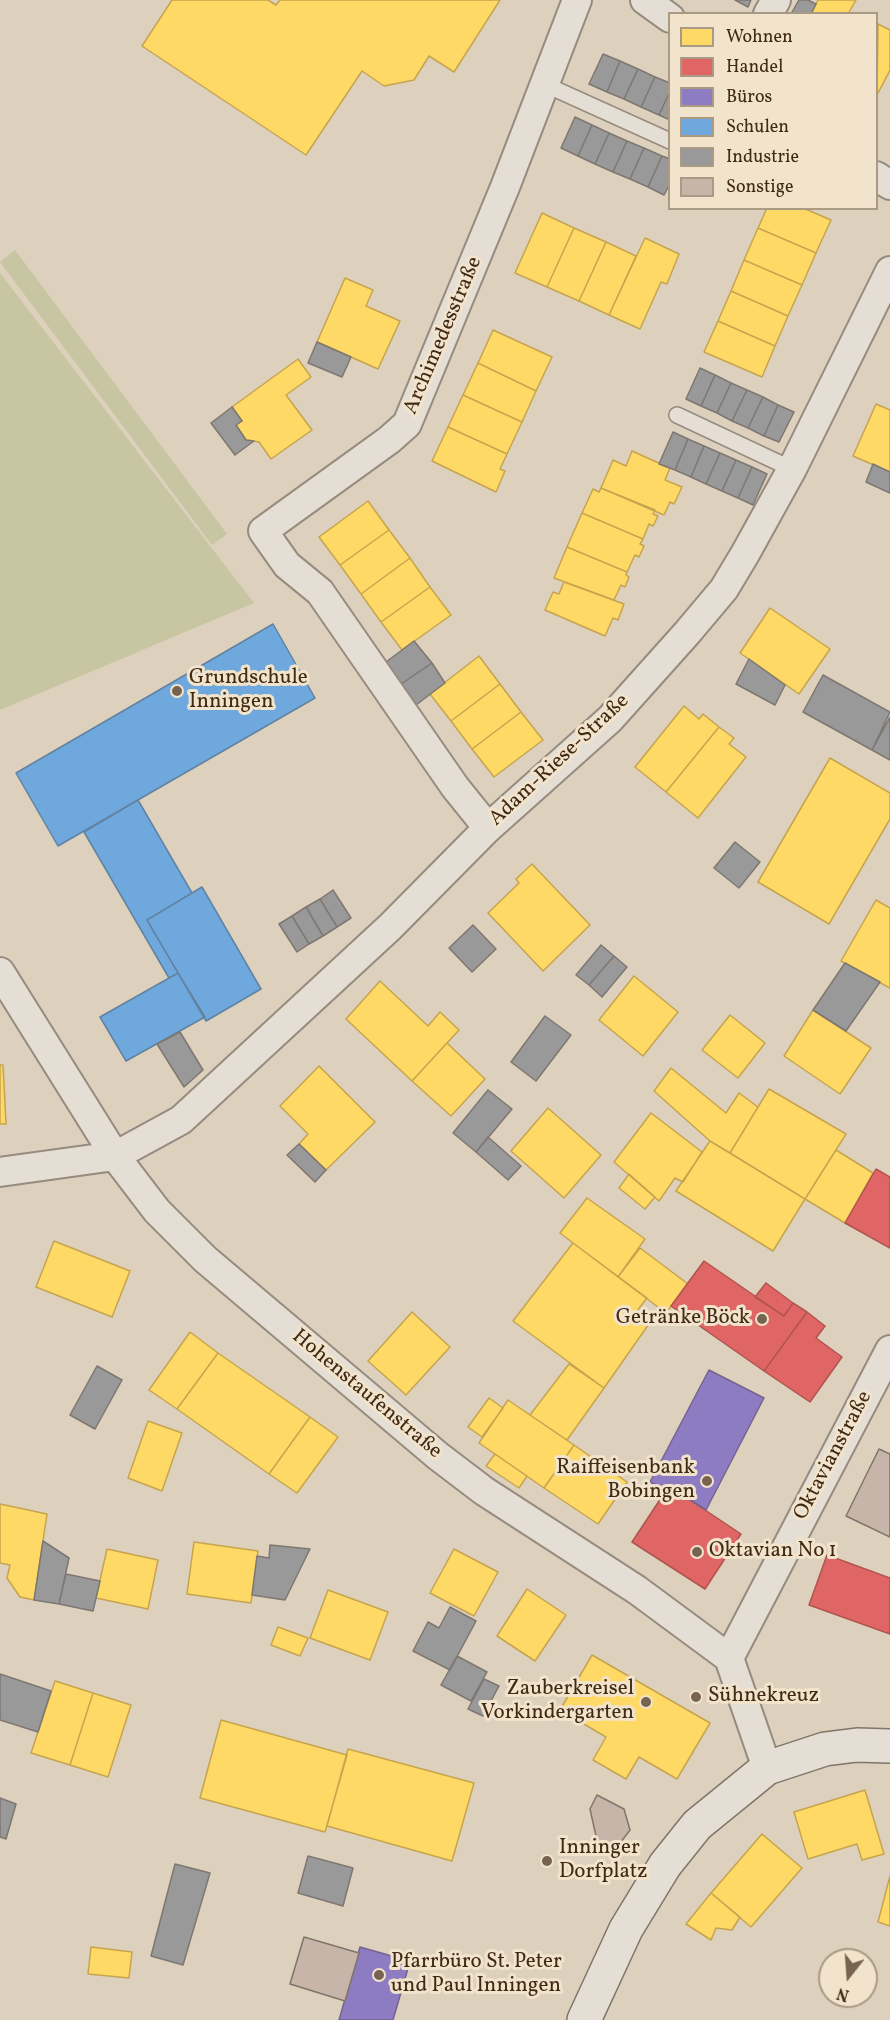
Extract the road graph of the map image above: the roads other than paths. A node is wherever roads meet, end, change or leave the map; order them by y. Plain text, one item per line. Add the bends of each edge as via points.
1 (577, 0) edge
2 (645, 0) edge
3 (668, 17) edge
4 (544, 84) junction
5 (668, 141) edge
6 (890, 271) edge
7 (677, 415) dead end
8 (792, 469) junction
9 (488, 828) junction
10 (0, 972) edge
11 (115, 1156) junction
12 (0, 1172) edge
13 (890, 1350) edge
14 (729, 1658) junction
15 (890, 1746) edge
16 (767, 1768) junction
17 (584, 2020) edge

1 - 4 street, Archimedesstraße
2 - 3 street
4 - 5 lane
4 - 9 street, Archimedesstraße via 407,424 263,531 286,566 320,592
6 - 8 street, Adam-Riese-Straße
7 - 8 lane
8 - 9 street, Adam-Riese-Straße via 724,589 687,633 590,739
9 - 11 street, Adam-Riese-Straße via 381,935 181,1120
10 - 11 street, Hohenstaufenstraße
11 - 12 street
11 - 14 street, Hohenstaufenstraße via 157,1211 205,1258 438,1456 484,1491 637,1590
13 - 14 street, Oktavianstraße
14 - 16 street
15 - 16 main road via 825,1749
16 - 17 main road via 697,1825 665,1865 626,1929

